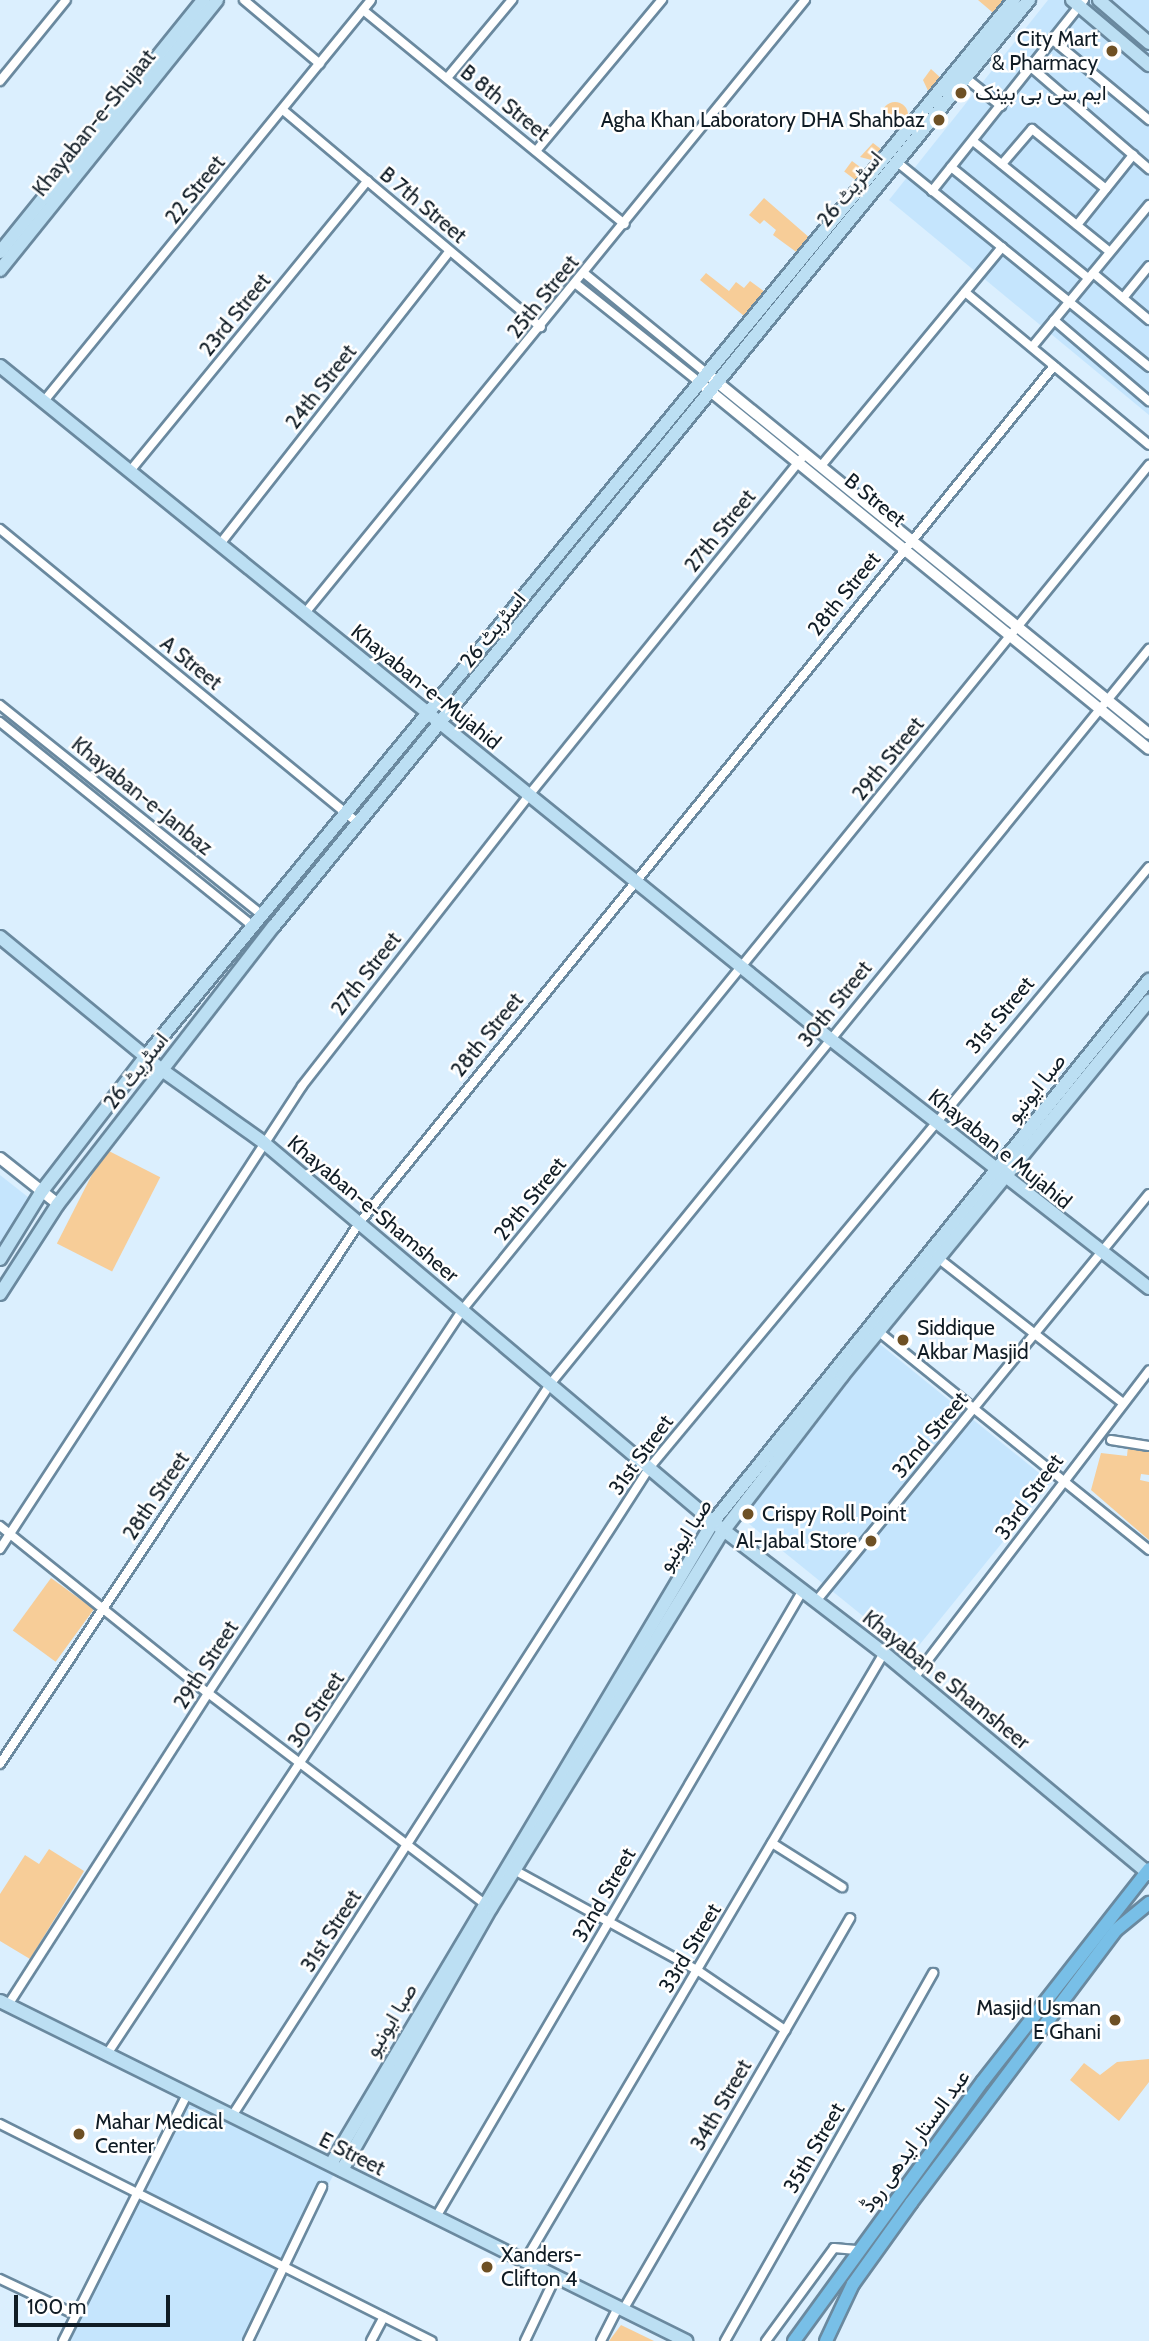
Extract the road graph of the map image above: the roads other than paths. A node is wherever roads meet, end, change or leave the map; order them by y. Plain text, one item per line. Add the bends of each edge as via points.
1 (66, 0) edge
2 (203, 0) edge
3 (217, 0) edge
4 (244, 0) edge
5 (371, 0) edge
6 (512, 0) edge
7 (662, 0) edge
8 (805, 0) edge
9 (1014, 0) edge
10 (1029, 0) edge
11 (1099, 0) edge
12 (1078, 2) edge
13 (363, 10) junction
14 (1054, 41) junction
15 (1149, 43) edge
16 (320, 64) junction
17 (1149, 65) edge
18 (1032, 68) junction
19 (961, 75) junction
20 (447, 78) junction
21 (0, 81) edge
22 (1001, 106) junction
23 (283, 110) junction
24 (1149, 120) edge
25 (973, 141) junction
26 (536, 151) junction
27 (1133, 155) junction
28 (897, 162) junction
29 (1002, 164) junction
30 (951, 167) junction
31 (1149, 169) edge
32 (367, 181) junction
33 (1106, 188) junction
34 (932, 191) junction
35 (1149, 205) edge
36 (624, 224) junction
37 (1077, 225) junction
38 (1002, 247) junction
39 (450, 251) junction
40 (0, 252) edge
41 (1110, 252) junction
42 (1149, 266) edge
43 (0, 270) edge
44 (584, 273) junction
45 (1091, 275) junction
46 (575, 283) junction
47 (965, 292) junction
48 (1123, 298) junction
49 (1069, 301) junction
50 (1054, 320) junction
51 (1149, 320) edge
52 (541, 327) junction
53 (1032, 347) junction
54 (0, 366) edge
55 (1054, 366) junction
56 (1149, 368) edge
57 (703, 378) junction
58 (714, 387) junction
59 (44, 401) junction
60 (1149, 401) edge
61 (1149, 445) edge
62 (802, 458) junction
63 (1149, 465) edge
64 (821, 467) junction
65 (130, 471) junction
66 (0, 529) edge
67 (220, 544) junction
68 (908, 544) junction
69 (305, 613) junction
70 (1014, 632) junction
71 (1149, 649) edge
72 (0, 705) edge
73 (1103, 706) junction
74 (426, 711) junction
75 (0, 722) edge
76 (442, 724) junction
77 (1149, 734) edge
78 (1149, 749) edge
79 (529, 794) junction
80 (345, 813) junction
81 (359, 824) junction
82 (1149, 867) edge
83 (634, 880) junction
84 (262, 915) junction
85 (253, 926) junction
86 (0, 937) edge
87 (740, 966) junction
88 (1149, 981) edge
89 (1149, 1001) edge
90 (829, 1038) junction
91 (146, 1056) junction
92 (162, 1070) junction
93 (934, 1121) junction
94 (263, 1142) junction
95 (0, 1158) edge
96 (999, 1173) junction
97 (42, 1191) junction
98 (1149, 1194) edge
99 (58, 1203) junction
100 (360, 1222) junction
101 (1, 1252) edge
102 (1101, 1252) junction
103 (938, 1258) junction
104 (1149, 1289) edge
105 (0, 1294) edge
106 (463, 1309) junction
107 (878, 1332) junction
108 (1035, 1335) junction
109 (1149, 1371) edge
110 (551, 1384) junction
111 (1123, 1403) junction
112 (975, 1410) junction
113 (1111, 1440) dead end
114 (1149, 1446) edge
115 (650, 1467) junction
116 (1062, 1479) junction
117 (0, 1526) edge
118 (718, 1526) junction
119 (10, 1533) junction
120 (0, 1549) edge
121 (1149, 1550) edge
122 (803, 1590) junction
123 (817, 1600) junction
124 (104, 1606) junction
125 (884, 1653) junction
126 (915, 1678) junction
127 (208, 1693) junction
128 (0, 1764) edge
129 (302, 1764) junction
130 (772, 1843) junction
131 (408, 1845) junction
132 (514, 1870) junction
133 (1148, 1872) edge
134 (842, 1887) dead end
135 (1149, 1903) edge
136 (486, 1906) junction
137 (850, 1918) dead end
138 (609, 1921) junction
139 (697, 1970) junction
140 (933, 1973) dead end
141 (4, 2003) edge
142 (785, 2030) junction
143 (107, 2054) junction
144 (187, 2094) junction
145 (232, 2116) junction
146 (0, 2123) edge
147 (336, 2167) junction
148 (322, 2187) dead end
149 (136, 2192) junction
150 (436, 2217) junction
151 (859, 2250) junction
152 (525, 2261) junction
153 (285, 2265) junction
154 (556, 2276) junction
155 (1, 2283) edge
156 (620, 2308) junction
157 (76, 2315) junction
158 (384, 2317) junction
159 (63, 2341) edge
160 (247, 2341) edge
161 (371, 2341) edge
162 (432, 2341) edge
163 (525, 2341) edge
164 (601, 2341) edge
165 (686, 2341) edge
166 (725, 2341) edge
167 (766, 2341) edge
168 (794, 2341) edge
169 (826, 2341) edge

1 - 21 street
2 - 40 main road, Khayaban-e-Shujaat
3 - 43 main road, Khayaban-e-Shujaat
4 - 16 street
5 - 13 street, 22 Street
6 - 20 street
7 - 26 street
8 - 36 street, 25th Street
9 - 19 main road, اسٹریٹ 26
10 - 19 main road, اسٹریٹ 26
11 - 15 main road
12 - 14 street
12 - 17 main road
13 - 16 street, 22 Street
13 - 20 street, B 8th Street
14 - 18 street
14 - 24 street
16 - 23 street, 22 Street
18 - 22 street
18 - 27 street
19 - 22 street
19 - 28 main road, اسٹریٹ 26
19 - 57 main road, اسٹریٹ 26
20 - 26 street, B 8th Street
22 - 25 street
23 - 32 street, B 7th Street
23 - 59 street, 22 Street
25 - 29 street
25 - 30 street
26 - 36 street, B 8th Street
27 - 31 street
27 - 33 street
28 - 34 street
28 - 58 main road, اسٹریٹ 26
29 - 33 street via 1032,129
29 - 37 street
30 - 34 street
30 - 45 street
32 - 39 street, B 7th Street
32 - 65 street, 23rd Street
33 - 37 street
34 - 38 street
35 - 41 street
36 - 44 street, 25th Street
37 - 41 street
38 - 47 street
38 - 49 street
39 - 52 street, B 7th Street
39 - 67 street, 24th Street
41 - 45 street
42 - 48 street
44 - 46 street, 25th Street
44 - 57 street, B Street
45 - 48 street
45 - 49 street
46 - 52 street, 25th Street
46 - 57 street, B Street
47 - 53 street
47 - 64 street
48 - 51 street
49 - 50 street
49 - 56 street
50 - 53 street
50 - 60 street
52 - 69 street, 25th Street
53 - 55 street
54 - 59 main road, Khayaban-e-Mujahid
55 - 61 street
55 - 68 street, 28th Street
57 - 58 street, B Street
57 - 74 main road, اسٹریٹ 26
58 - 62 street, B Street
58 - 76 main road, اسٹریٹ 26
59 - 65 main road, Khayaban-e-Mujahid
62 - 64 street, B Street
62 - 68 street, B Street
62 - 79 street, 27th Street
63 - 70 street, 29th Street
64 - 68 street, B Street
65 - 67 main road, Khayaban-e-Mujahid
66 - 80 street, A Street
67 - 69 main road, Khayaban-e-Mujahid
68 - 70 street, B Street
68 - 83 street, 28th Street
69 - 74 main road, Khayaban-e-Mujahid
70 - 73 street, B Street
70 - 87 street, 29th Street
71 - 73 street, 30th Street
72 - 84 street, Khayaban-e-Janbaz
73 - 77 street, B Street
73 - 78 street, B Street
73 - 90 street, 30th Street
74 - 76 main road, Khayaban-e-Mujahid
74 - 80 main road, اسٹریٹ 26
75 - 85 street, Khayaban-e-Janbaz
76 - 79 main road, Khayaban-e-Mujahid
76 - 81 main road, اسٹریٹ 26
79 - 83 main road, Khayaban-e-Mujahid
79 - 94 street, 27th Street
80 - 81 street, A Street
80 - 84 main road, اسٹریٹ 26
81 - 92 main road, اسٹریٹ 26
82 - 93 street, 31st Street
83 - 87 main road, Khayaban-e-Mujahid
83 - 100 street, 28th Street
84 - 85 main road, اسٹریٹ 26
85 - 91 main road, اسٹریٹ 26
86 - 91 main road, Khayaban-e-Shamsheer
87 - 90 main road, Khayaban-e-Mujahid
87 - 106 street, 29th Street
88 - 96 main road, صبا ایونیو
89 - 96 main road, صبا ایونیو
90 - 93 main road, Khayaban e Mujahid
90 - 110 street, 30th Street
91 - 92 main road, Khayaban-e-Shamsheer
91 - 97 main road, اسٹریٹ 26
92 - 94 main road, Khayaban-e-Shamsheer
92 - 99 main road, اسٹریٹ 26
93 - 96 main road, Khayaban e Mujahid
93 - 115 street, 31st Street
94 - 100 main road, Khayaban-e-Shamsheer
94 - 119 street, 27th Street
95 - 97 street
96 - 102 main road, Khayaban e Mujahid
96 - 103 main road, صبا ایونیو
96 - 118 main road, صبا ایونیو
97 - 99 street
97 - 101 main road, اسٹریٹ 26
98 - 102 street, 32nd Street
99 - 105 main road, اسٹریٹ 26
100 - 106 main road, Khayaban-e-Shamsheer
100 - 124 street, 28th Street
102 - 104 main road, Khayaban e Mujahid
102 - 108 street, 32nd Street
103 - 107 main road, صبا ایونیو
103 - 108 street
106 - 110 main road, Khayaban-e-Shamsheer
106 - 127 street, 29th Street
107 - 112 street
107 - 118 main road, صبا ایونیو
108 - 111 street
108 - 112 street, 32nd Street
109 - 111 street, 33rd Street
110 - 115 main road, Khayaban-e-Shamsheer
110 - 129 street, 30 Street
111 - 116 street, 33rd Street
112 - 116 street
112 - 123 street, 32nd Street
113 - 114 street
115 - 118 main road, Khayaban-e-Shamsheer
115 - 131 street, 31st Street
116 - 121 street
116 - 126 street, 33rd Street
117 - 119 street
118 - 122 main road, Khayaban e Shamsheer
118 - 132 main road, صبا ایونیو
118 - 136 main road, صبا ایونیو
119 - 120 street, 27th Street
119 - 124 street
122 - 123 main road, Khayaban e Shamsheer
122 - 138 street, 32nd Street
123 - 125 main road, Khayaban e Shamsheer
124 - 127 street
124 - 128 street, 28th Street
125 - 126 main road, Khayaban e Shamsheer
125 - 130 street, 33rd Street
126 - 133 main road, Khayaban e Shamsheer
127 - 129 street
127 - 141 street, 29th Street
129 - 131 street
129 - 143 street, 30 Street
130 - 134 street
130 - 139 street, 33rd Street
131 - 136 street
131 - 145 street, 31st Street
132 - 136 main road, صبا ایونیو
132 - 138 street
133 - 151 main road, عبد الستار ایدھی روڈ via 1088,1941
135 - 169 main road, عبد الستار ایدھی روڈ via 1116,1930 935,2169 853,2284
136 - 147 main road, صبا ایونیو
137 - 142 street, 34th Street
138 - 139 street
138 - 150 street, 32nd Street
139 - 142 street
139 - 152 street, 33rd Street
140 - 166 street, 35th Street
141 - 143 main road, E Street
142 - 156 street, 34th Street
143 - 144 main road, E Street
144 - 145 main road, E Street
144 - 149 street
145 - 147 main road, E Street
146 - 149 street
147 - 150 main road, E Street
148 - 153 street
149 - 153 street
149 - 157 street
150 - 152 main road, E Street
151 - 167 street via 834,2248
151 - 168 main road, عبد الستار ایدھی روڈ
152 - 154 main road, E Street
153 - 158 street
153 - 160 street
154 - 156 main road, E Street
154 - 163 street
155 - 157 street
156 - 164 street, 34th Street
156 - 165 main road, E Street
157 - 159 street
158 - 161 street
158 - 162 street

